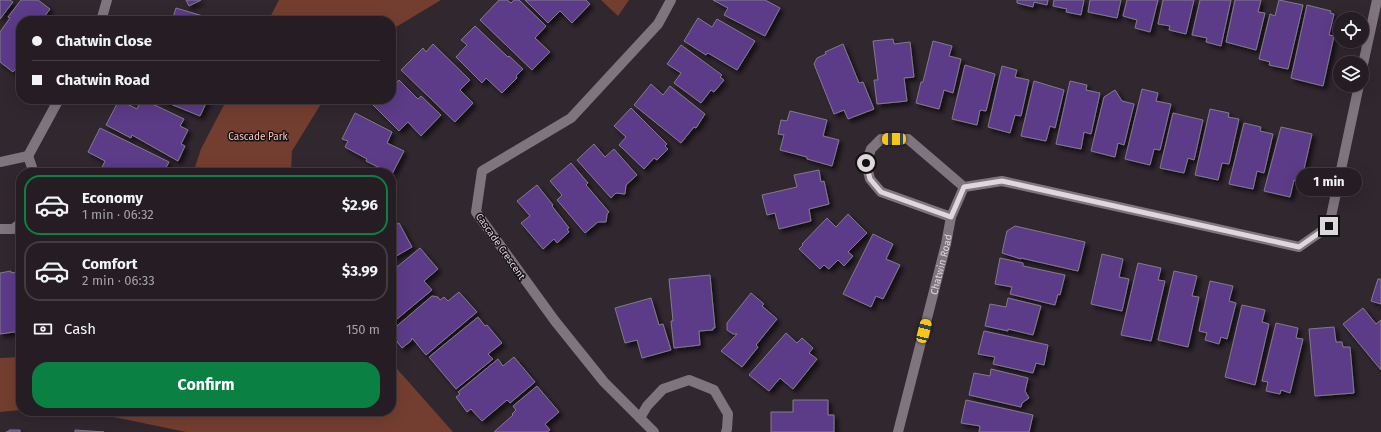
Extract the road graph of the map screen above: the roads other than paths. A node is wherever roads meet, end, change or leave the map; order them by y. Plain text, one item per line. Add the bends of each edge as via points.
1 (107, 0) edge
2 (671, 0) edge
3 (1377, 0) edge
4 (102, 16) edge
5 (1365, 56) edge
6 (1358, 92) edge
7 (56, 104) edge
8 (28, 156) junction
9 (0, 162) edge
10 (32, 168) edge
11 (964, 187) junction
12 (951, 217) junction
13 (16, 227) edge
14 (0, 228) edge
15 (640, 418) junction
16 (654, 432) edge
17 (726, 432) edge
18 (898, 432) edge

1 - 4 street
2 - 15 street, Cascade Crescent via 658,24 571,118 482,171 476,212 555,321 604,382
3 - 5 street
6 - 11 street via 1329,226 1299,247 1002,181
7 - 8 street
8 - 9 street
8 - 10 street
11 - 12 street, Chatwin Road
11 - 12 street via 908,139 881,139 871,149 866,163 870,179 881,192
12 - 18 street, Chatwin Road
13 - 14 street via 13,229
15 - 16 street, Cascade Crescent
15 - 17 street via 663,389 689,380 714,390 728,414

